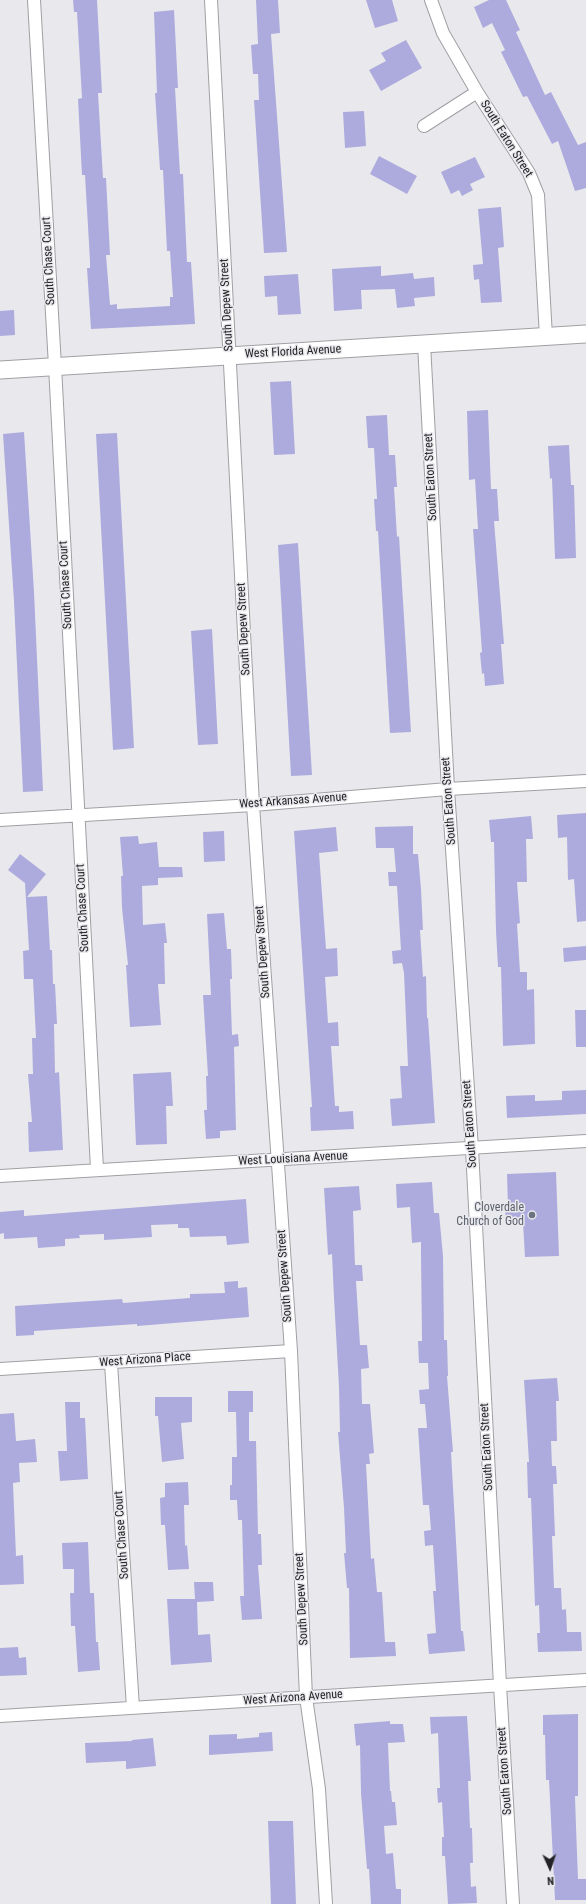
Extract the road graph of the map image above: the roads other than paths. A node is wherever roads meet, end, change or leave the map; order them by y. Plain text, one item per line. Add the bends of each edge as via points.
1 (34, 0) edge
2 (211, 0) edge
3 (431, 0) edge
4 (477, 92) junction
5 (424, 126) dead end
6 (586, 334) edge
7 (546, 337) junction
8 (424, 344) junction
9 (230, 356) junction
10 (55, 366) junction
11 (0, 370) edge
12 (586, 781) edge
13 (448, 789) junction
14 (253, 805) junction
15 (78, 815) junction
16 (0, 820) edge
17 (586, 1141) edge
18 (472, 1149) junction
19 (277, 1160) junction
20 (97, 1169) junction
21 (0, 1176) edge
22 (291, 1351) junction
23 (112, 1363) junction
24 (0, 1369) edge
25 (586, 1680) edge
26 (500, 1685) junction
27 (306, 1697) junction
28 (133, 1708) junction
29 (0, 1716) edge
30 (326, 1904) edge
31 (513, 1904) edge

1 - 10 street, South Chase Court
2 - 9 street, South Depew Street
3 - 4 street, South Eaton Street via 443,33
4 - 5 street
4 - 7 street, South Eaton Street via 529,172 538,195
6 - 7 street, West Florida Avenue
7 - 8 street, West Florida Avenue
8 - 9 street, West Florida Avenue
8 - 13 street, South Eaton Street
9 - 10 street, West Florida Avenue
9 - 14 street, South Depew Street
10 - 11 street, West Florida Avenue
10 - 15 street, South Chase Court
12 - 13 street, West Arkansas Avenue
13 - 14 street, West Arkansas Avenue
13 - 18 street, South Eaton Street
14 - 15 street, West Arkansas Avenue
14 - 19 street, South Depew Street
15 - 16 street, West Arkansas Avenue
15 - 20 street, South Chase Court
17 - 18 street, West Louisiana Avenue
18 - 19 street, West Louisiana Avenue
18 - 26 street, South Eaton Street
19 - 20 street, West Louisiana Avenue
19 - 22 street, South Depew Street
20 - 21 street, West Louisiana Avenue
22 - 23 street, West Arizona Place
22 - 27 street, South Depew Street
23 - 24 street, West Arizona Place
23 - 28 street, South Chase Court
25 - 26 street, West Arizona Avenue
26 - 27 street, West Arizona Avenue
26 - 31 street, South Eaton Street
27 - 28 street, West Arizona Avenue
27 - 30 street, South Depew Street via 319,1789
28 - 29 street, West Arizona Avenue

